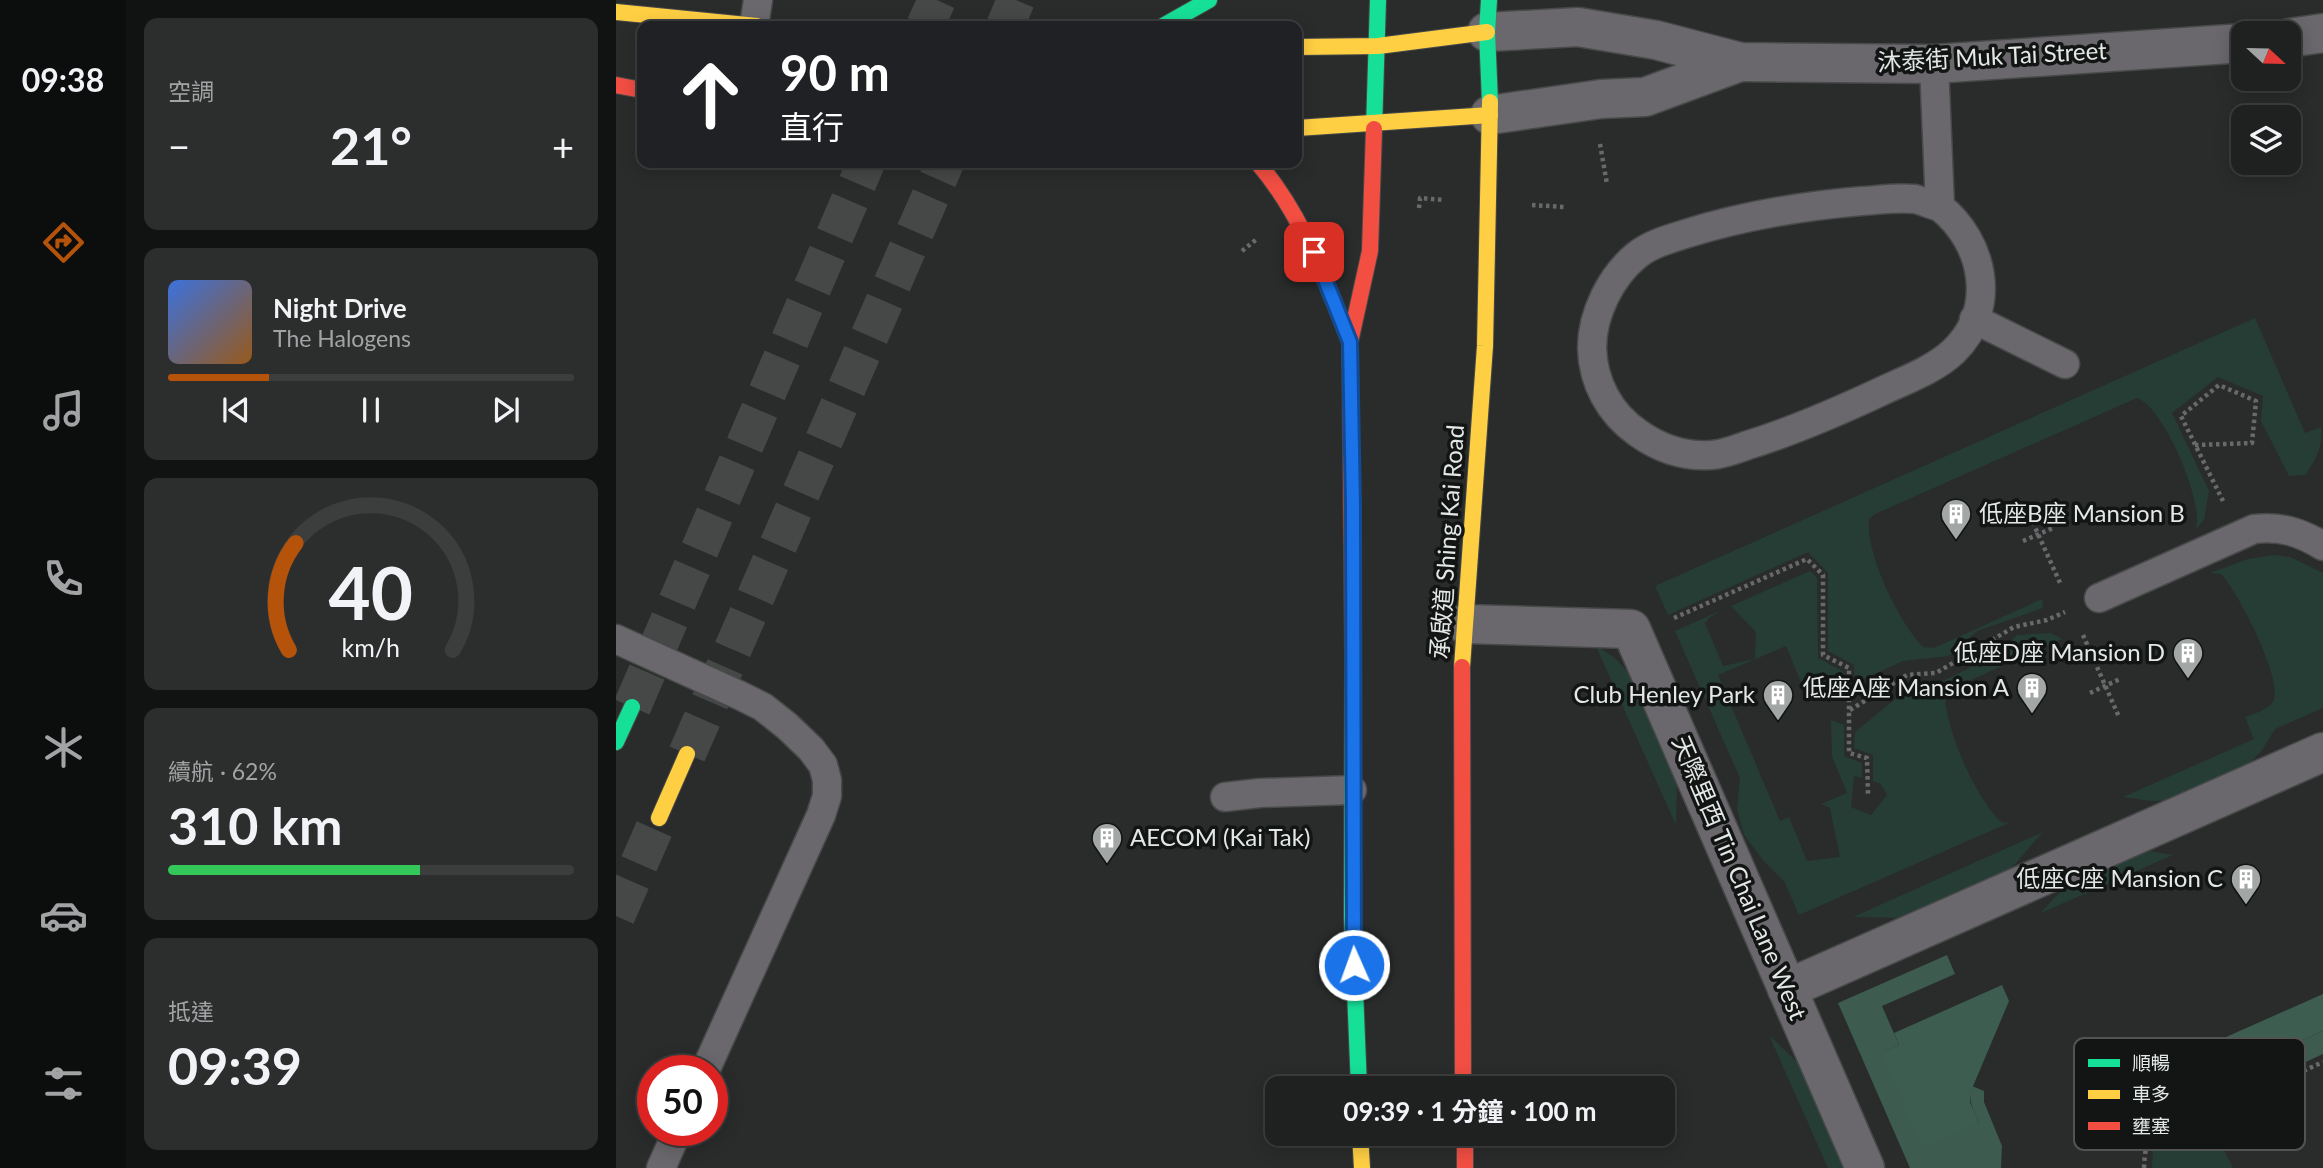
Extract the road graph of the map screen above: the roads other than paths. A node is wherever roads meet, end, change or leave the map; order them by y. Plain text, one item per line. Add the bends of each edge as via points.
1 (758, 0) edge
2 (1209, 0) edge
3 (1378, 0) edge
4 (616, 12) edge
5 (1488, 16) edge
6 (705, 21) edge
7 (756, 21) edge
8 (1172, 21) edge
9 (2323, 33) edge
10 (2301, 36) edge
11 (2231, 44) edge
12 (1378, 46) junction
13 (1302, 47) edge
14 (1740, 62) junction
15 (1934, 64) junction
16 (616, 85) edge
17 (637, 89) edge
18 (1490, 115) junction
19 (1375, 124) junction
20 (1302, 128) edge
21 (1262, 168) edge
22 (1940, 207) junction
23 (1974, 319) junction
24 (1350, 342) junction
25 (2065, 364) dead end
26 (2323, 547) edge
27 (2099, 598) road end
28 (1465, 624) junction
29 (616, 639) edge
30 (632, 707) tunnel mouth
31 (616, 742) edge
32 (2323, 752) edge
33 (687, 754) tunnel mouth
34 (1352, 790) junction
35 (1224, 797) dead end
36 (659, 818) tunnel mouth
37 (1787, 989) junction
38 (712, 1055) edge
39 (1359, 1076) edge
40 (1464, 1076) edge
41 (671, 1146) edge
42 (1361, 1146) edge
43 (1465, 1146) edge
44 (662, 1168) edge
45 (1362, 1168) edge
46 (1465, 1168) edge
47 (1865, 1168) edge

1 - 7 lane
2 - 8 main road
3 - 12 main road
4 - 6 main road
5 - 12 main road
5 - 14 street, 沐泰街 Muk Tai Street via 1656,40
5 - 18 main road, 承啟道 Shing Kai Road
9 - 10 street
11 - 15 street, 沐泰街 Muk Tai Street
12 - 13 main road
12 - 19 main road
14 - 15 street, 沐泰街 Muk Tai Street
14 - 18 street, 沐泰街 Muk Tai Street via 1645,97
15 - 22 lane
16 - 17 main road
18 - 19 main road
18 - 28 main road, 承啟道 Shing Kai Road via 1485,346
19 - 20 main road
19 - 24 main road via 1370,251
21 - 24 main road via 1301,221
22 - 23 lane via 1965,233 1979,265 1981,283
22 - 23 lane via 1914,199 1825,204 1764,214 1662,241 1623,269 1602,303 1592,342 1598,383 1620,418 1654,443 1673,451 1715,455 1823,418 1919,374 1956,349
23 - 25 lane
24 - 34 main road
26 - 27 lane via 2289,530 2254,529
28 - 37 street, 天際里西 Tin Chai Lane West via 1632,629
28 - 40 main road, 承啟道 Shing Kai Road via 1461,678
29 - 38 lane via 763,707 811,749 827,779 821,815
30 - 31 main road
32 - 37 street
33 - 36 main road
34 - 35 lane
34 - 39 main road
37 - 47 street, 天際里西 Tin Chai Lane West
41 - 44 lane
42 - 45 main road
43 - 46 main road

